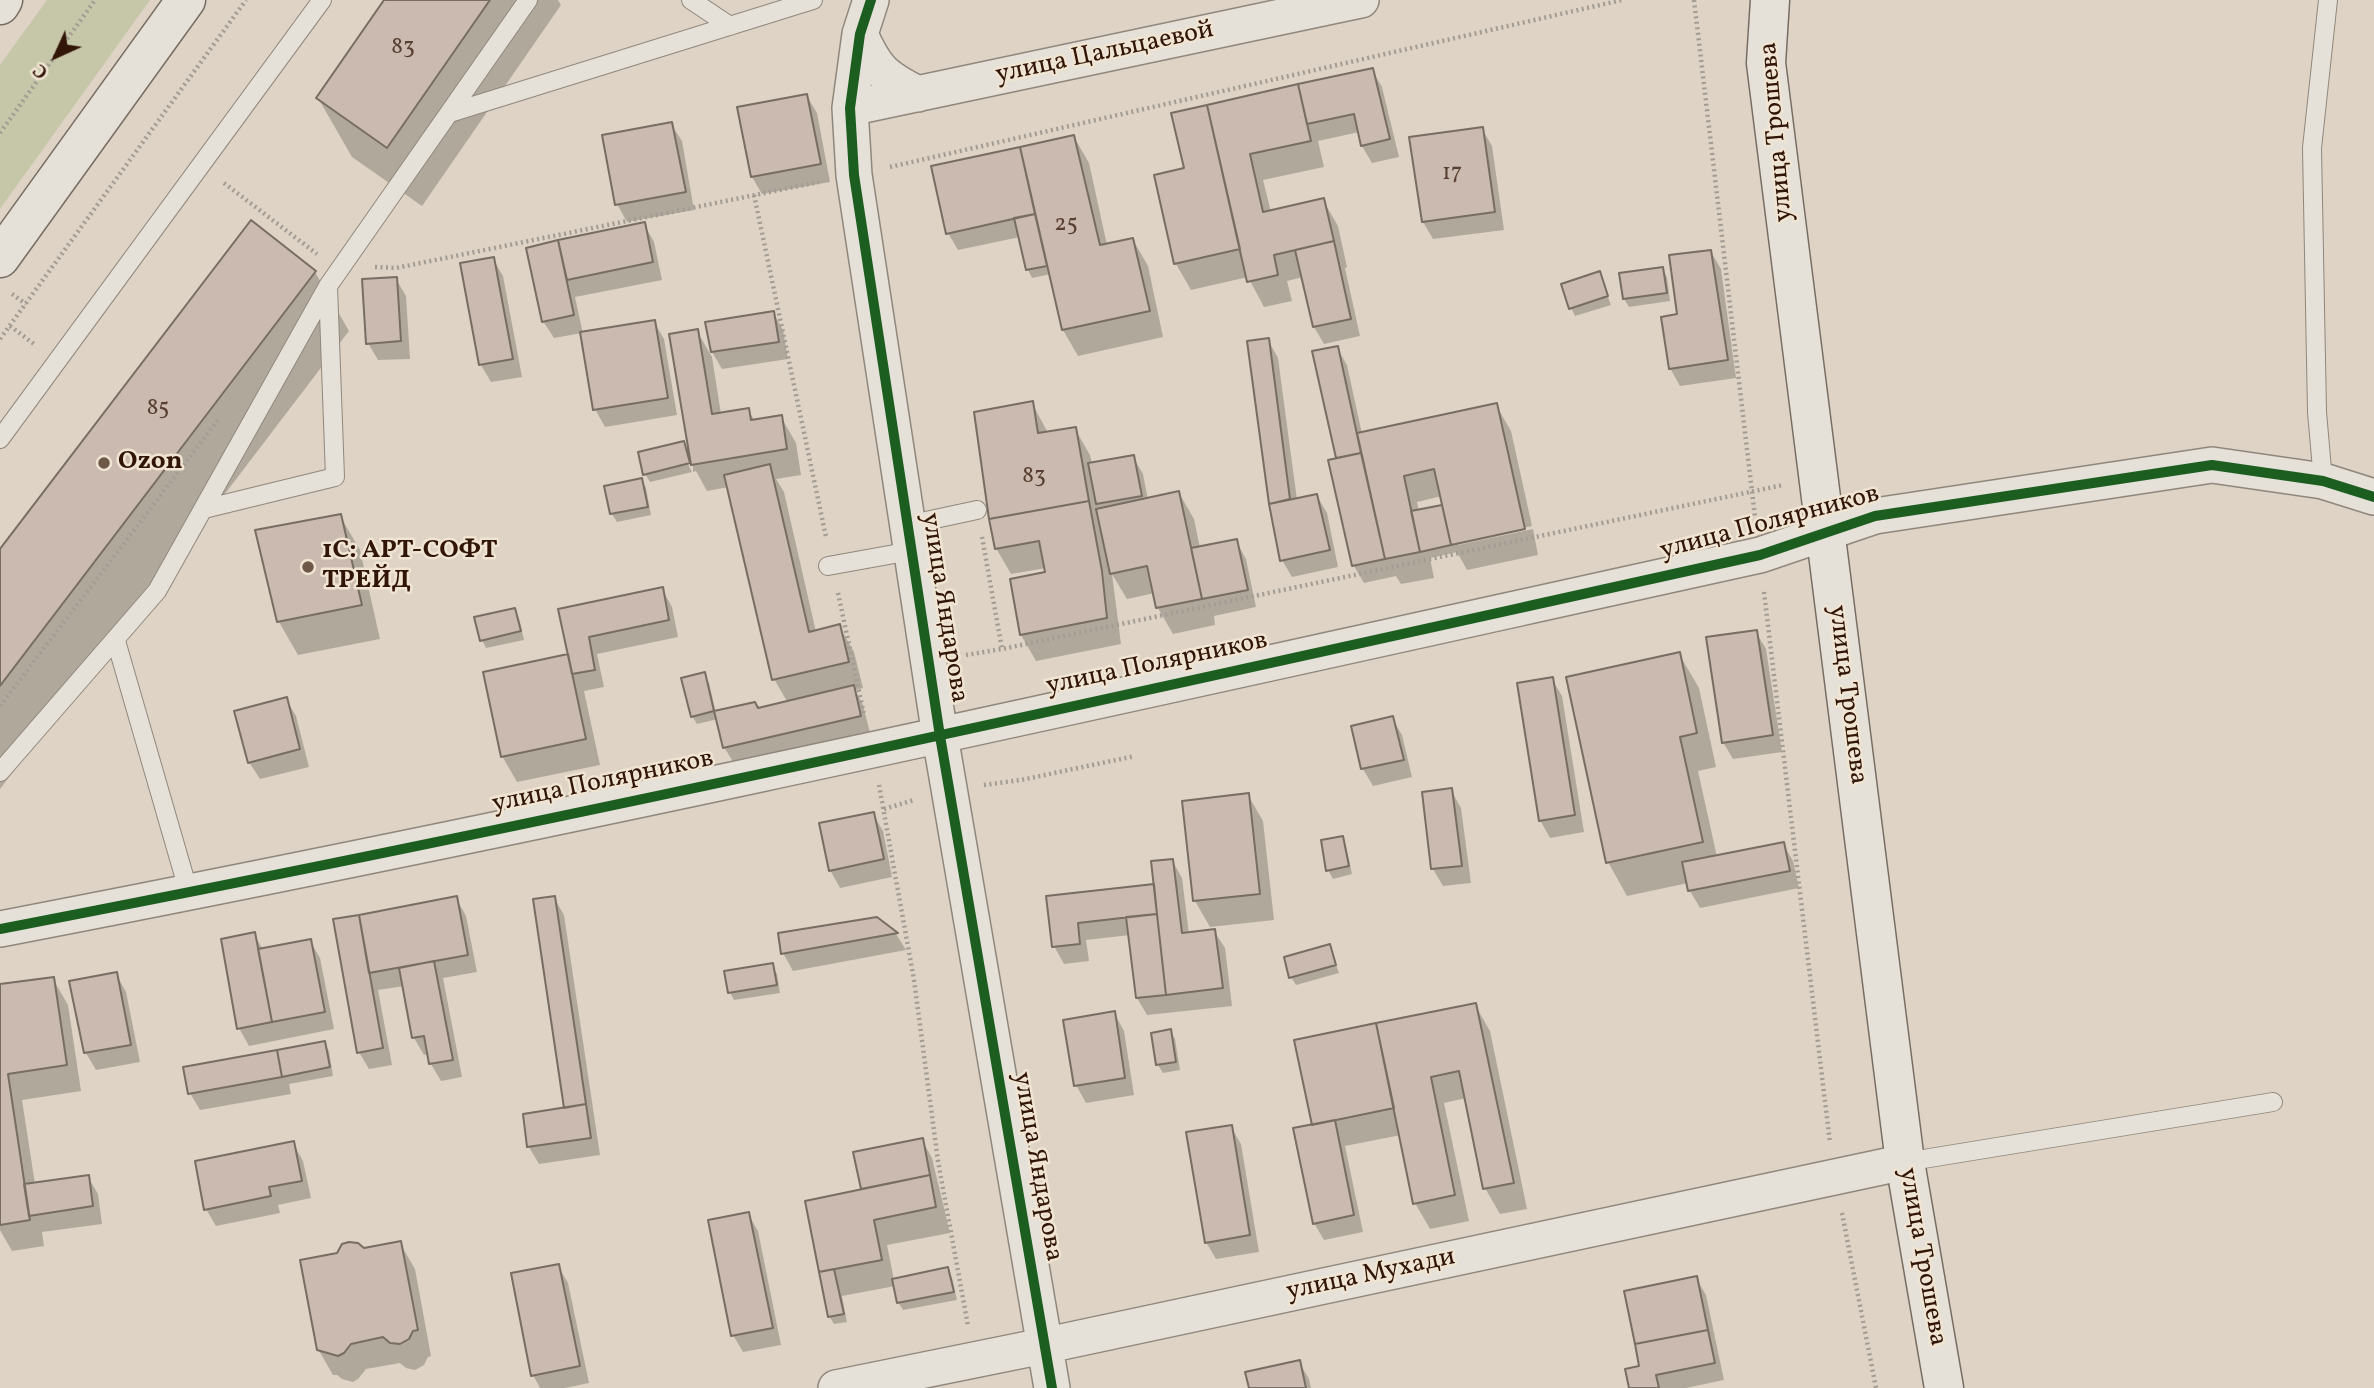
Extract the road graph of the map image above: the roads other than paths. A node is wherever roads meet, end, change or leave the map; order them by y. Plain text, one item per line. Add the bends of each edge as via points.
1 (3, 0) edge
2 (186, 0) edge
3 (322, 0) edge
4 (528, 0) edge
5 (691, 0) edge
6 (813, 0) edge
7 (871, 0) edge
8 (1361, 0) edge
9 (1770, 0) edge
10 (2328, 0) edge
11 (0, 5) edge
12 (730, 26) junction
13 (860, 34) junction
14 (918, 94) junction
15 (850, 108) junction
16 (450, 114) junction
17 (0, 258) edge
18 (328, 286) junction
19 (0, 439) edge
20 (2323, 481) junction
21 (2374, 497) edge
22 (204, 509) junction
23 (977, 510) road end
24 (1826, 534) junction
25 (909, 538) junction
26 (828, 566) dead end
27 (116, 641) junction
28 (940, 736) junction
29 (0, 772) edge
30 (189, 893) junction
31 (0, 929) edge
32 (2273, 1102) dead end
33 (1905, 1162) junction
34 (1043, 1346) junction
35 (836, 1388) edge
36 (1052, 1388) edge
37 (1944, 1388) edge

1 - 11 street
2 - 17 street
3 - 19 lane
4 - 16 lane
5 - 12 lane
6 - 12 lane
7 - 13 street, улица Яндарова
8 - 14 street, улица Цальцаевой
9 - 24 street, улица Трошева via 1766,63
10 - 20 lane via 2312,148 2317,412
12 - 16 lane
13 - 14 street via 872,60 892,81
13 - 15 street, улица Яндарова
14 - 15 street, улица Цальцаевой
15 - 25 street, улица Яндарова via 853,175
16 - 18 lane
18 - 22 lane
18 - 22 lane via 335,477
20 - 21 street, улица Полярников
20 - 24 street, улица Полярников via 2212,465 1875,516
22 - 27 lane via 158,591
23 - 25 lane
24 - 28 street, улица Полярников via 1760,555
24 - 33 street, улица Трошева
25 - 26 lane
25 - 28 street, улица Яндарова
27 - 29 lane
27 - 30 lane
28 - 30 street, улица Полярников
28 - 34 street, улица Яндарова
30 - 31 street, улица Полярников
32 - 33 lane
33 - 34 street, улица Мухади
33 - 37 street, улица Трошева
34 - 35 street, улица Мухади
34 - 36 street, улица Яндарова

